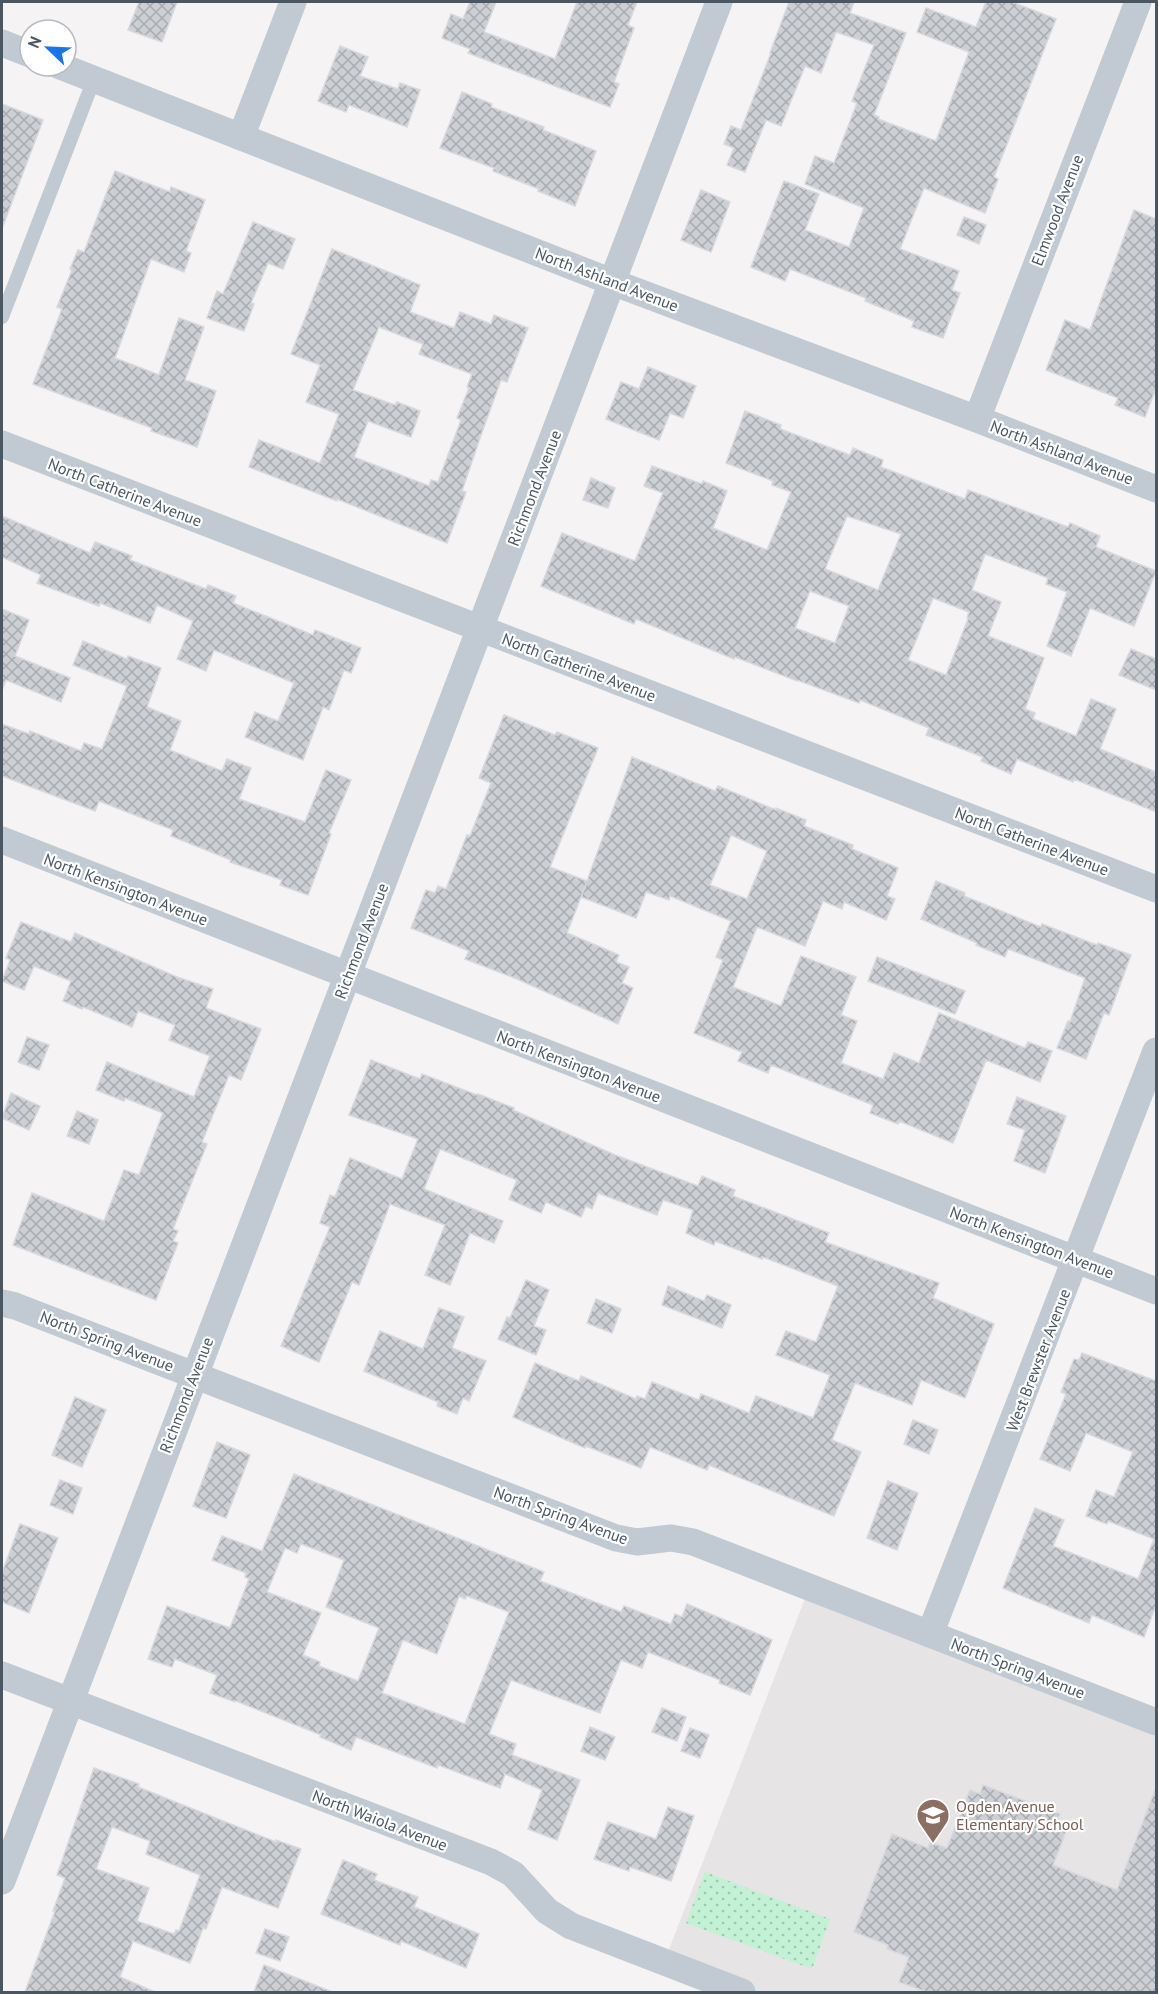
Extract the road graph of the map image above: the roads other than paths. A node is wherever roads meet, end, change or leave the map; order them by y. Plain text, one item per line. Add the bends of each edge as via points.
1 (293, 2) edge
2 (719, 2) edge
3 (1138, 2) edge
4 (2, 43) edge
5 (18, 49) edge
6 (78, 73) edge
7 (94, 79) junction
8 (241, 137) junction
9 (612, 282) junction
10 (2, 317) edge
11 (976, 419) junction
12 (2, 444) edge
13 (1156, 489) edge
14 (480, 630) junction
15 (2, 840) edge
16 (1156, 889) edge
17 (348, 976) junction
18 (1156, 1051) edge
19 (1077, 1260) junction
20 (1156, 1291) edge
21 (2, 1302) edge
22 (194, 1374) junction
23 (930, 1634) junction
24 (2, 1675) edge
25 (70, 1702) junction
26 (1156, 1722) edge
27 (2, 1881) edge
28 (742, 1992) edge

1 - 8 street
2 - 9 street, Richmond Avenue
3 - 11 street, Elmwood Avenue
4 - 5 street
6 - 7 street, North Ashland Avenue
7 - 8 street, North Ashland Avenue
7 - 10 lane
8 - 9 street, North Ashland Avenue
9 - 11 street, North Ashland Avenue
9 - 14 street, Richmond Avenue
11 - 13 street, North Ashland Avenue
12 - 14 street, North Catherine Avenue
14 - 16 street, North Catherine Avenue
14 - 17 street, Richmond Avenue
15 - 17 street, North Kensington Avenue
17 - 19 street, North Kensington Avenue
17 - 22 street, Richmond Avenue
18 - 19 street, West Brewster Avenue
19 - 20 street, North Kensington Avenue
19 - 23 street, West Brewster Avenue
21 - 22 street, North Spring Avenue
22 - 23 street, North Spring Avenue via 616,1538 693,1542
22 - 25 street, Richmond Avenue
23 - 26 street, North Spring Avenue
24 - 25 street, North Waiola Avenue
25 - 27 street, Richmond Avenue
25 - 28 street, North Waiola Avenue via 491,1862 513,1874 547,1911 571,1926

